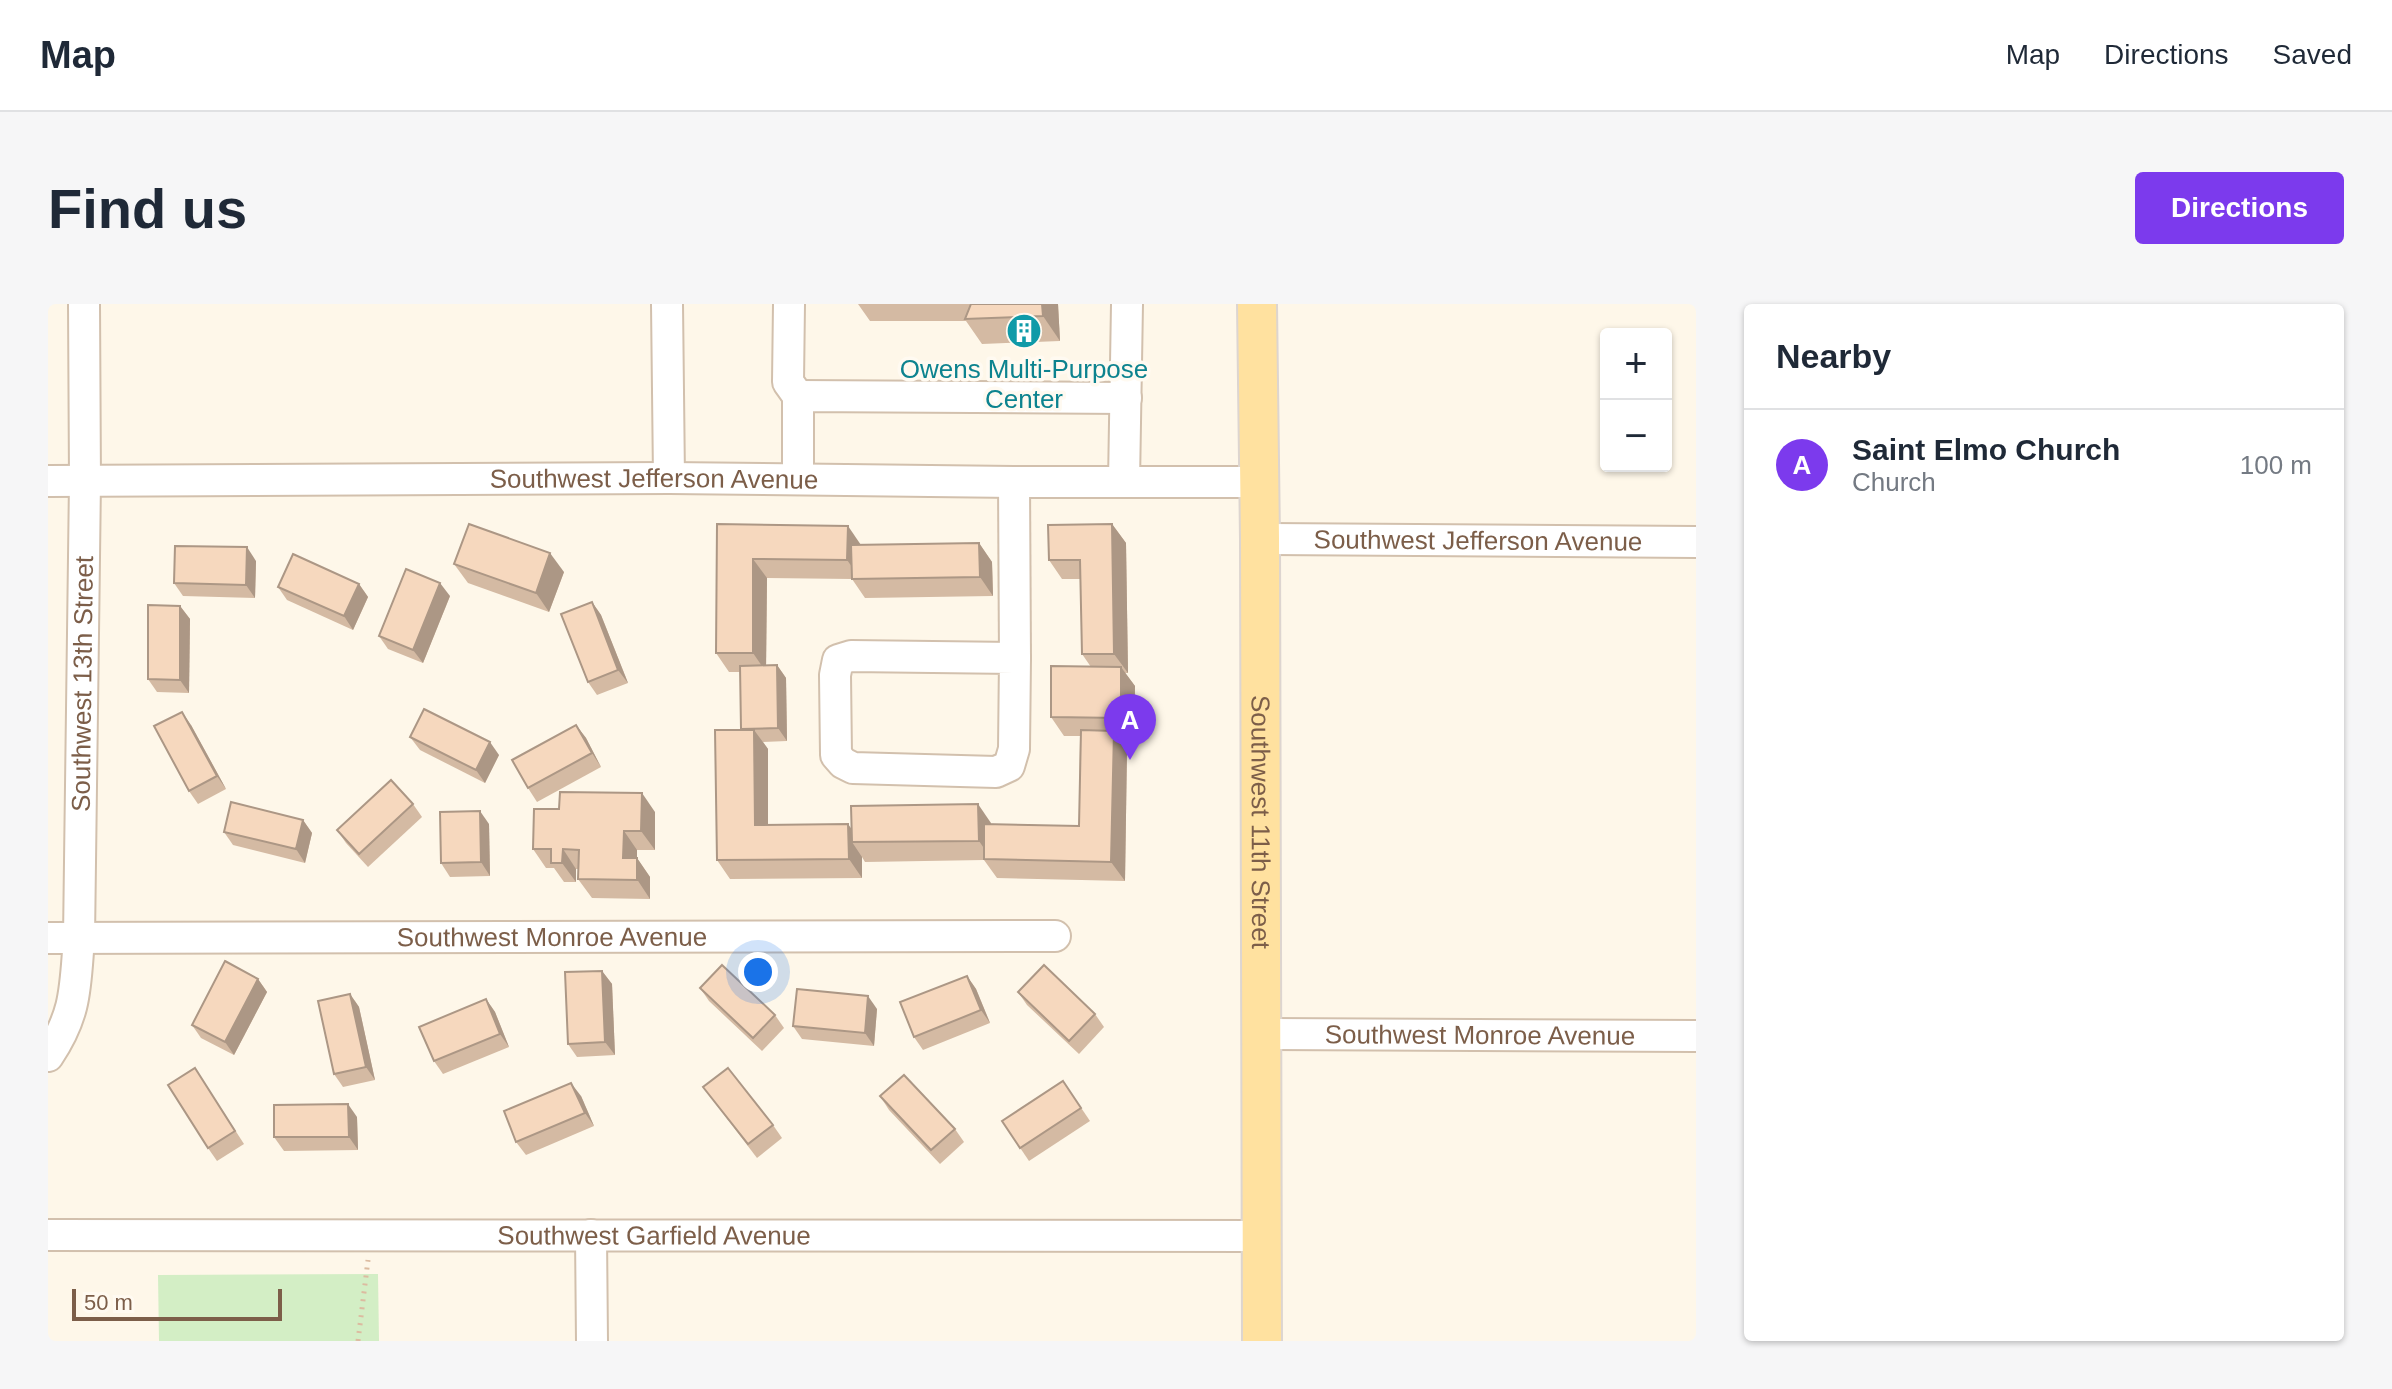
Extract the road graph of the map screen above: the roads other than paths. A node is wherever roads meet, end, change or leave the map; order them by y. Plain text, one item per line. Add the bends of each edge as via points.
1 (84, 304) edge
2 (667, 304) edge
3 (789, 304) edge
4 (1127, 304) edge
5 (1257, 304) edge
6 (798, 396) junction
7 (1126, 398) junction
8 (669, 478) junction
9 (798, 479) junction
10 (48, 481) edge
11 (85, 481) junction
12 (1014, 482) junction
13 (1124, 482) junction
14 (1260, 482) junction
15 (1260, 539) junction
16 (1696, 542) edge
17 (1015, 658) junction
18 (1055, 936) dead end
19 (48, 938) edge
20 (79, 938) junction
21 (1262, 1034) junction
22 (1696, 1036) edge
23 (48, 1056) edge
24 (48, 1235) edge
25 (591, 1235) junction
26 (1261, 1236) junction
27 (592, 1341) edge
28 (1262, 1341) edge

1 - 11 street, Southwest 13th Street
2 - 8 street
3 - 6 street via 788,382
4 - 7 street
5 - 14 main road, Southwest 11th Street
6 - 7 street
6 - 9 street
7 - 13 street
8 - 9 street, Southwest Jefferson Avenue
8 - 11 street, Southwest Jefferson Avenue
9 - 12 street, Southwest Jefferson Avenue
10 - 11 street, Southwest Jefferson Avenue
11 - 20 street, Southwest 13th Street
12 - 13 street, Southwest Jefferson Avenue
12 - 17 street
13 - 14 street, Southwest Jefferson Avenue
14 - 15 main road, Southwest 11th Street
15 - 16 street, Southwest Jefferson Avenue
15 - 21 main road, Southwest 11th Street
17 - 17 street via 1014,749 1009,766 996,772 853,768 836,755 838,660
18 - 20 street, Southwest Monroe Avenue
19 - 20 street, Southwest Monroe Avenue
20 - 23 street, Southwest 13th Street via 74,1002
21 - 22 street, Southwest Monroe Avenue
21 - 26 main road, Southwest 11th Street
24 - 25 street, Southwest Garfield Avenue
25 - 26 street, Southwest Garfield Avenue
25 - 27 street
26 - 28 main road, Southwest 11th Street

